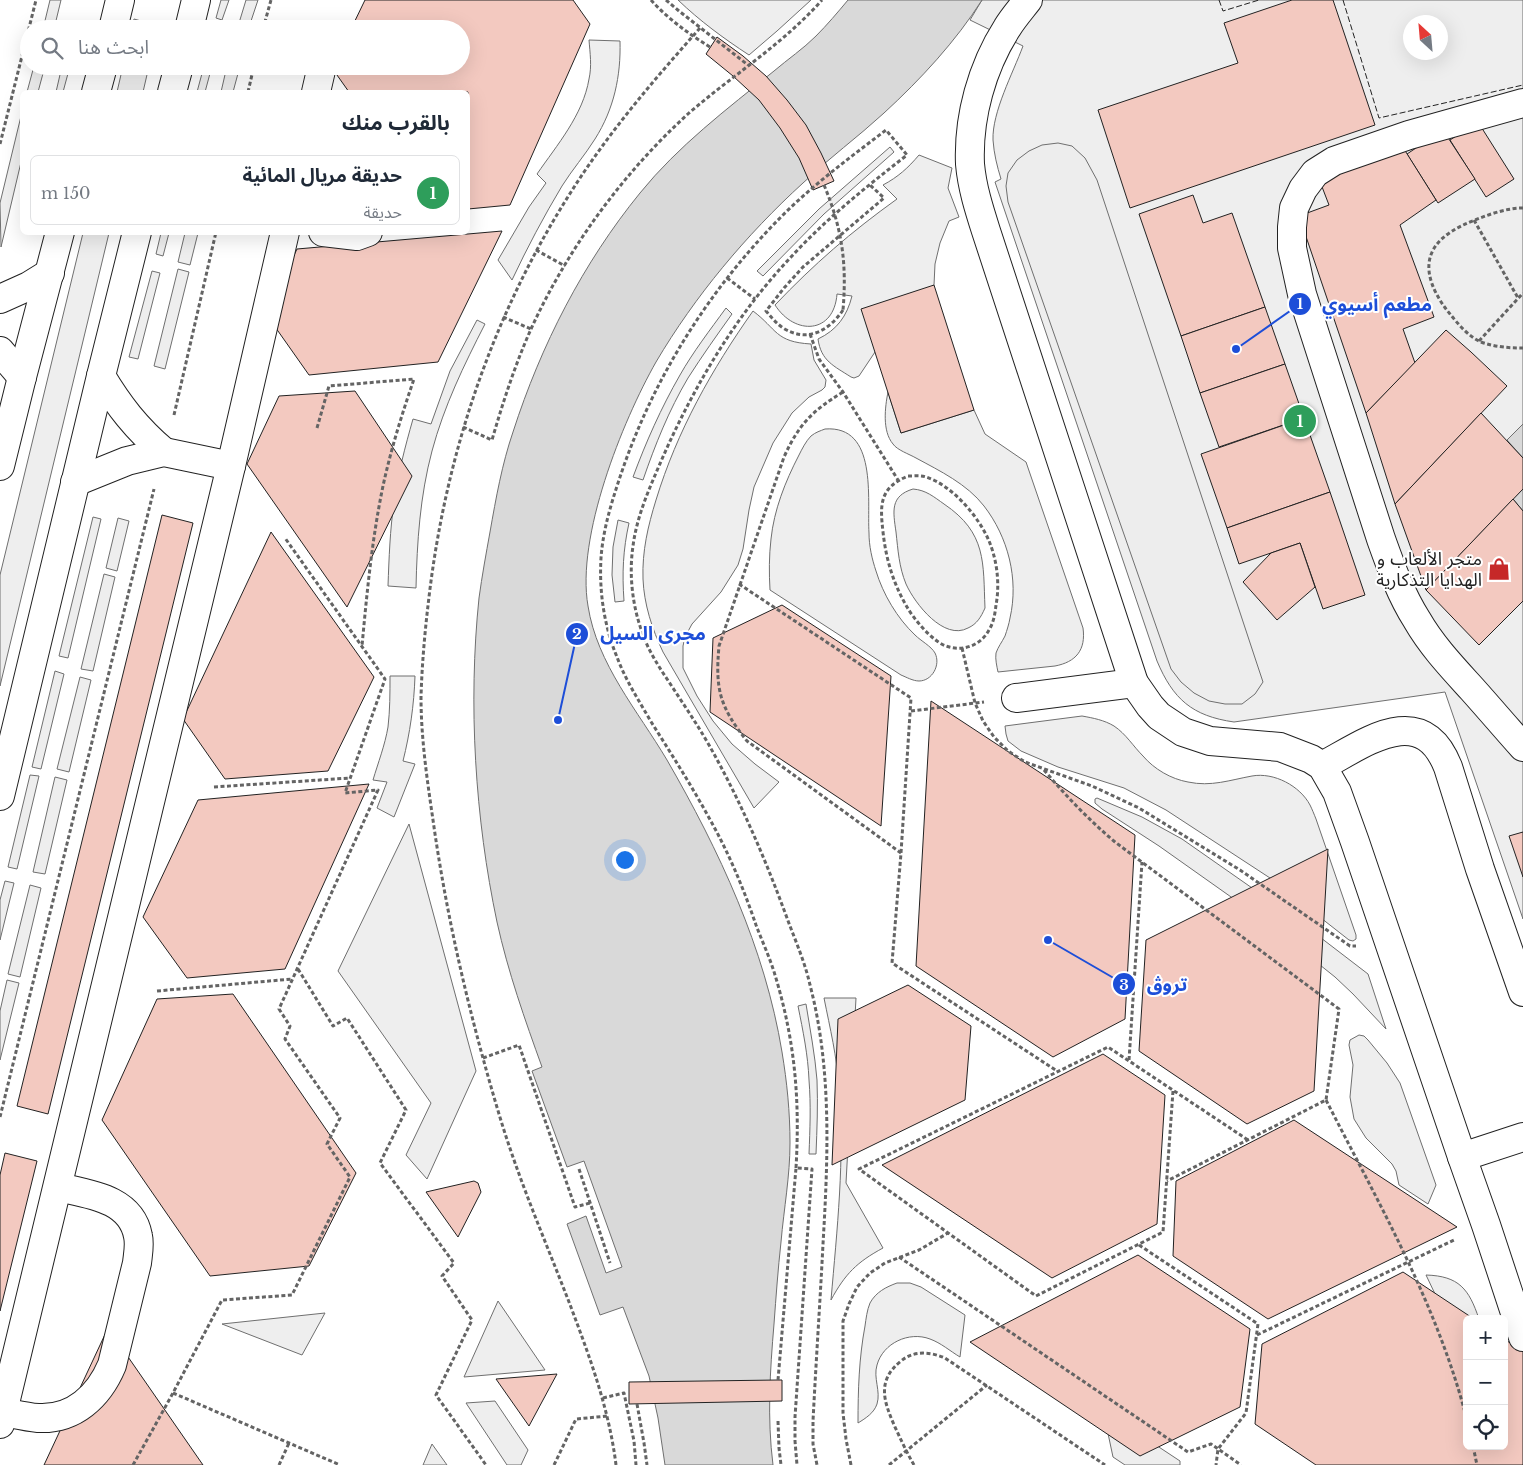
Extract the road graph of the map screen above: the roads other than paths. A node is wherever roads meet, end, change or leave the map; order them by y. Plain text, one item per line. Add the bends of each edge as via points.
1 (120, 0) edge
2 (196, 0) edge
3 (1028, 0) edge
4 (115, 20) edge
5 (190, 20) edge
6 (101, 75) edge
7 (177, 75) edge
8 (320, 75) edge
9 (97, 90) edge
10 (173, 90) edge
11 (316, 90) edge
12 (1523, 103) edge
13 (59, 235) edge
14 (136, 235) edge
15 (284, 235) edge
16 (50, 273) junction
17 (0, 299) edge
18 (0, 351) edge
19 (100, 376) junction
20 (22, 377) junction
21 (164, 452) junction
22 (0, 466) edge
23 (231, 466) junction
24 (75, 482) junction
25 (1134, 683) junction
26 (1016, 698) road end
27 (1523, 747) edge
28 (1322, 766) junction
29 (0, 796) edge
30 (1523, 992) edge
31 (1523, 1137) edge
32 (1462, 1157) junction
33 (58, 1187) junction
34 (1515, 1281) edge
35 (1523, 1337) edge
36 (1, 1418) edge

1 - 4 street
2 - 5 street
3 - 25 street via 1007,27 978,95 971,129 970,164 986,231
6 - 9 street
7 - 10 street
8 - 11 street
12 - 27 street via 1409,135 1334,161 1315,173 1302,189 1294,208 1292,248 1305,303 1381,539 1403,594 1432,644
13 - 16 street
14 - 19 street
15 - 23 street
16 - 17 street
16 - 20 street
18 - 20 street
19 - 21 street via 122,409
19 - 24 street
20 - 22 street
21 - 23 street
21 - 24 street via 127,461
23 - 33 street
24 - 29 street
25 - 26 street
25 - 28 street via 1160,716 1183,732 1210,741 1280,747 1311,758
28 - 30 street via 1394,731 1420,733 1443,753
28 - 32 street via 1337,792
31 - 32 street
32 - 34 street via 1486,1225
33 - 36 street
33 - 36 street via 114,1202 134,1222 138,1249 128,1300 109,1372 85,1404 56,1417
34 - 35 street

